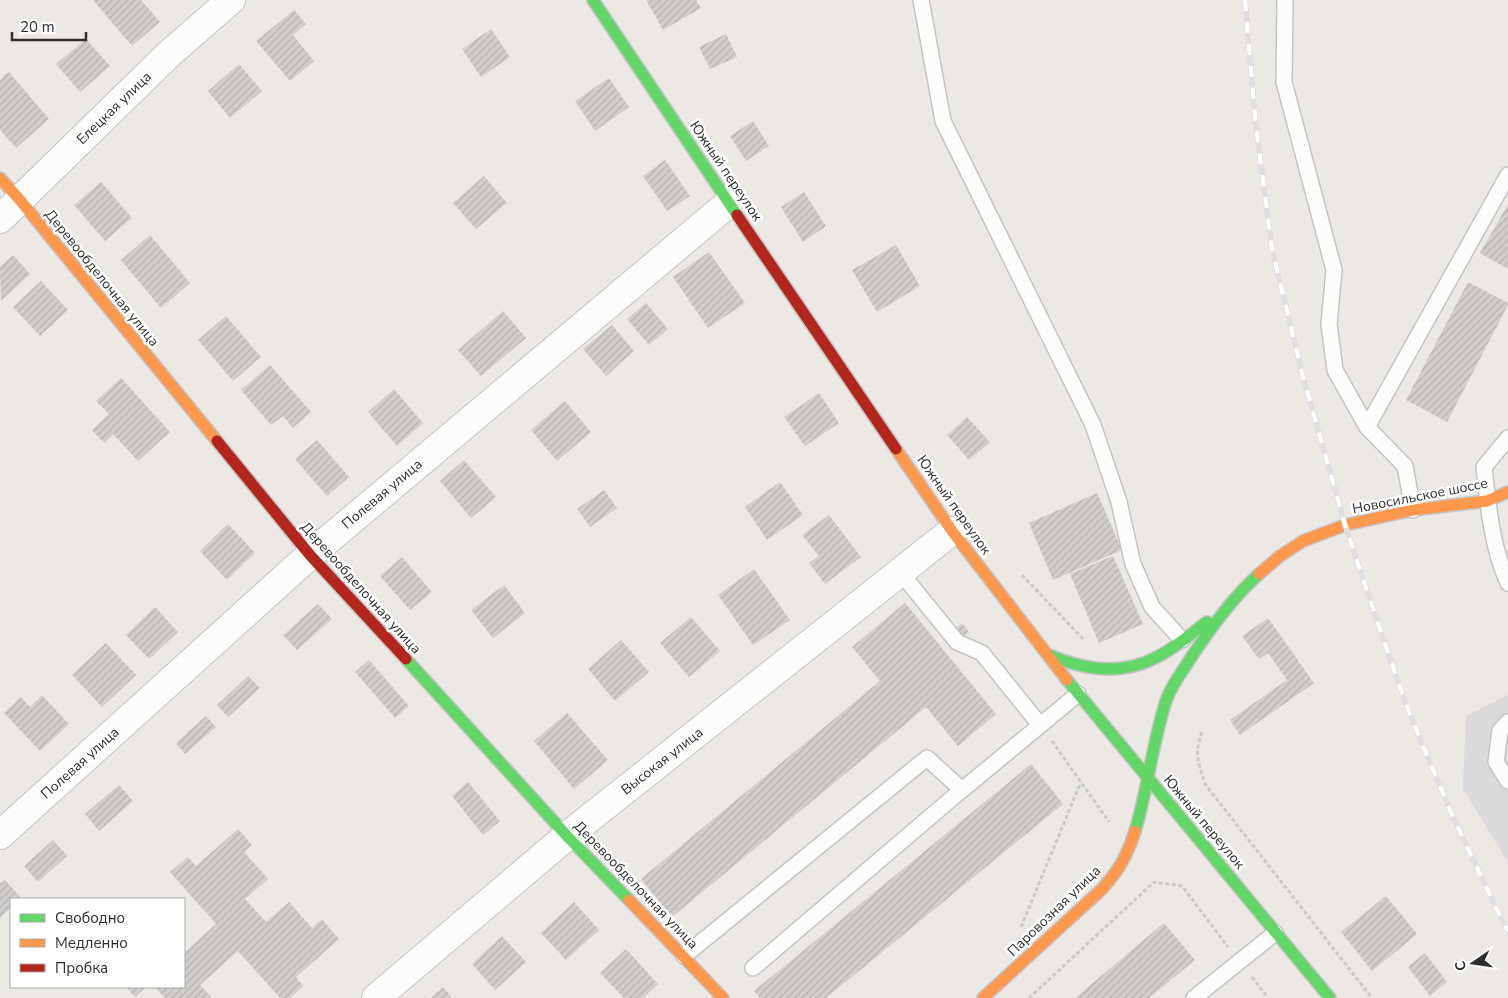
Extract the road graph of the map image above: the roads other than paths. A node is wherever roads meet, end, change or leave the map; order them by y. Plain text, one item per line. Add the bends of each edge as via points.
1 (230, 0) edge
2 (594, 0) edge
3 (921, 0) edge
4 (1284, 0) edge
5 (1508, 175) edge
6 (0, 178) edge
7 (20, 200) junction
8 (729, 203) junction
9 (0, 219) edge
10 (1367, 427) junction
11 (1508, 438) edge
12 (1508, 492) edge
13 (1487, 501) junction
14 (1413, 510) junction
15 (952, 531) junction
16 (310, 555) junction
17 (901, 573) junction
18 (1508, 583) edge
19 (1227, 608) junction
20 (1182, 640) junction
21 (1047, 654) junction
22 (1078, 694) junction
23 (1508, 722) edge
24 (1040, 725) junction
25 (1147, 778) junction
26 (1508, 781) edge
27 (964, 788) junction
28 (0, 835) edge
29 (567, 836) junction
30 (1275, 933) junction
31 (684, 956) junction
32 (753, 968) dead end
33 (376, 998) edge
34 (723, 998) edge
35 (983, 998) edge
36 (1194, 998) edge
37 (1330, 998) edge

1 - 7 street, Елецкая улица via 169,54
2 - 8 street, Южный переулок
3 - 20 lane via 943,121 1093,425 1119,502 1133,564 1152,607
4 - 10 lane via 1284,82 1334,270 1329,324 1335,370
5 - 10 lane
6 - 7 street, Деревообделочная улица
7 - 9 street, Елецкая улица
7 - 16 street, Деревообделочная улица
8 - 15 street, Южный переулок
8 - 16 street, Полевая улица
10 - 14 lane via 1405,466
11 - 13 lane via 1484,467
12 - 13 street, Новосильское шоссе
13 - 14 street, Новосильское шоссе
13 - 18 lane via 1499,563
14 - 19 street, Новосильское шоссе via 1345,525 1303,541 1255,578
15 - 17 street, Высокая улица
15 - 21 street, Южный переулок
16 - 28 street, Полевая улица
16 - 29 street, Деревообделочная улица
17 - 24 lane via 956,642 982,653
17 - 29 street, Высокая улица
19 - 20 street
19 - 25 street, Новосильское шоссе via 1178,676 1167,698
20 - 21 street via 1138,666 1111,670 1082,668
21 - 22 street, Южный переулок
22 - 24 lane
22 - 25 street, Южный переулок
23 - 26 lane via 1500,731 1496,762
24 - 27 lane
25 - 30 street, Южный переулок
25 - 35 street, Паровозная улица via 1129,849 1116,872 1102,889
27 - 31 lane via 962,790 927,758
27 - 32 lane
29 - 31 street, Деревообделочная улица
29 - 33 street, Высокая улица
30 - 36 lane
30 - 37 street, Южный переулок
31 - 34 street, Деревообделочная улица

